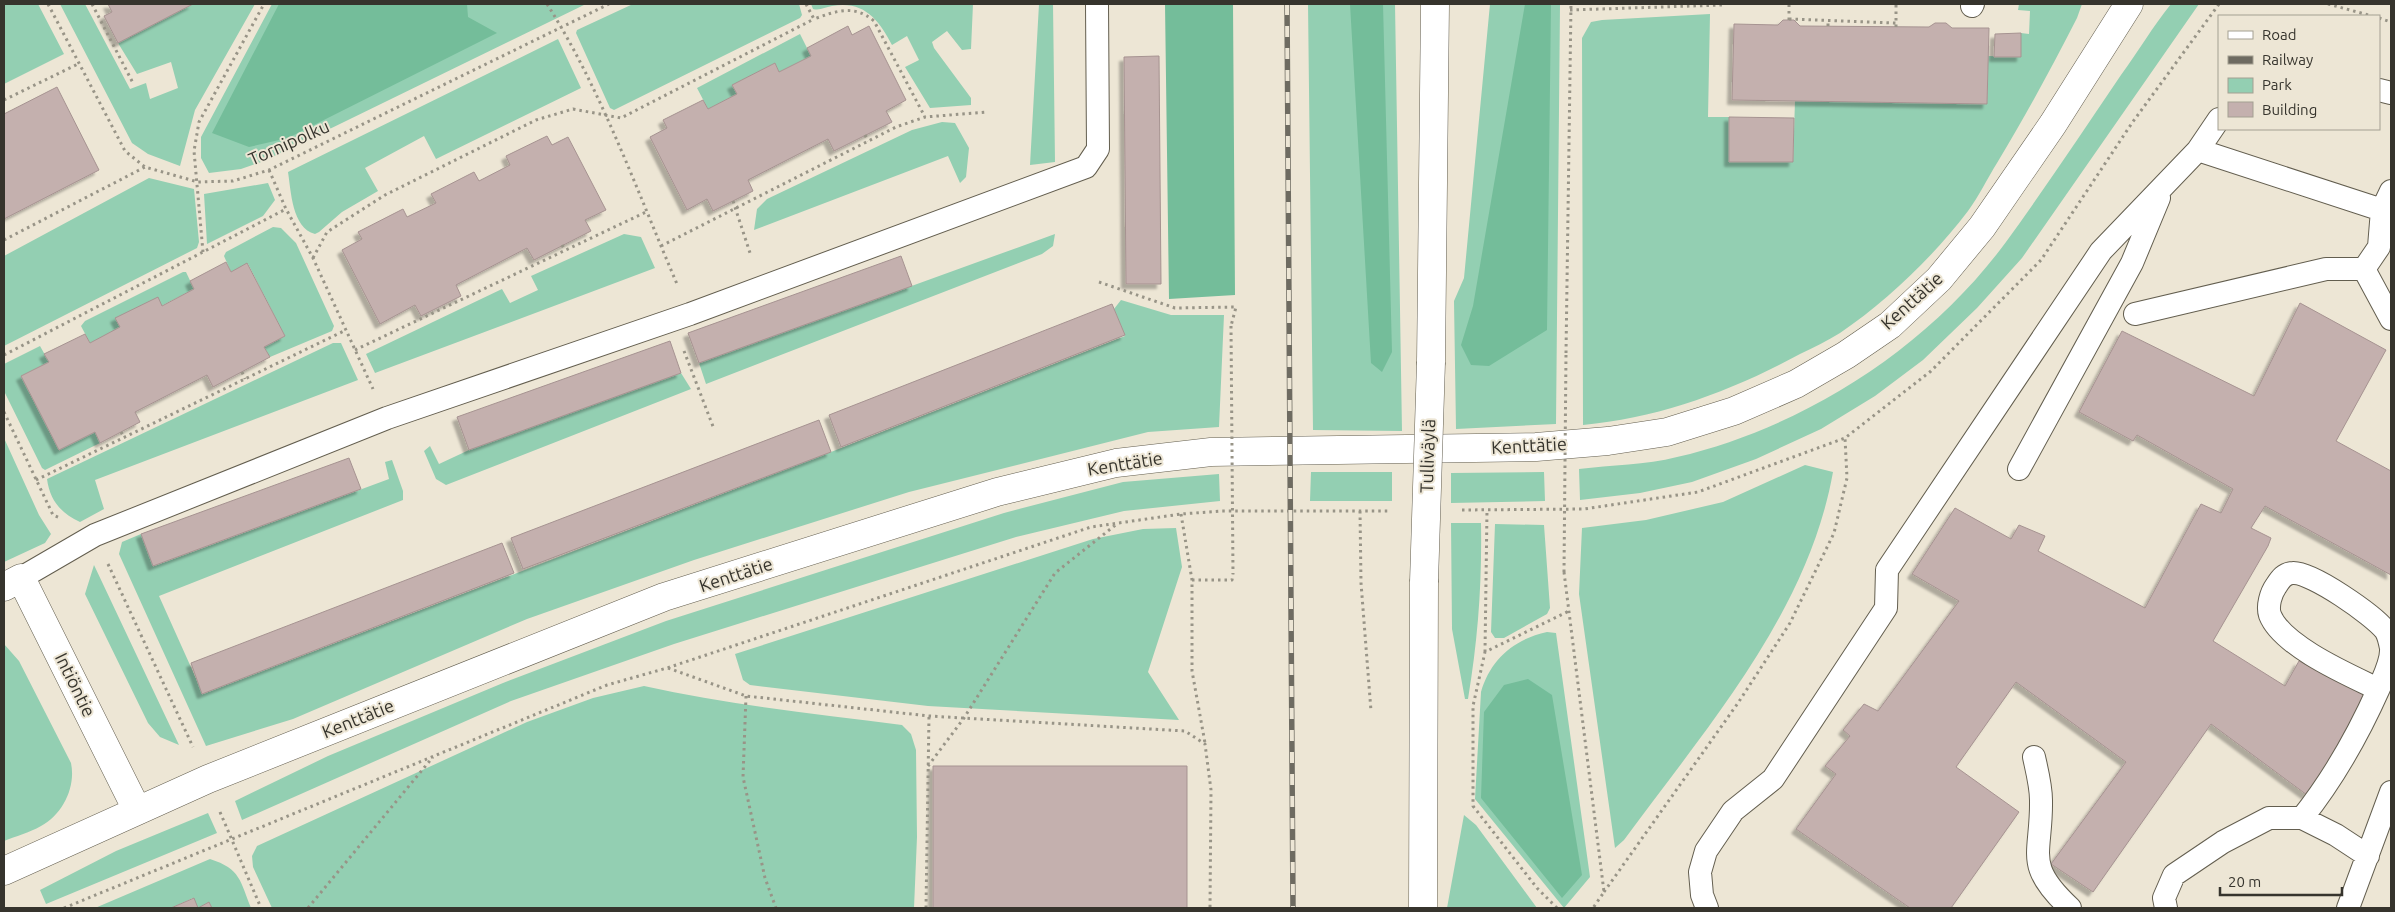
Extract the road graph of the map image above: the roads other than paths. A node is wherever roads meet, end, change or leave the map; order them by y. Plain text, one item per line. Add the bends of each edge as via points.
1 (1097, 4) edge
2 (1435, 4) edge
3 (2130, 4) edge
4 (2218, 120) edge
5 (2198, 150) junction
6 (2164, 186) junction
7 (2388, 207) edge
8 (2364, 269) junction
9 (2135, 314) dead end
10 (2391, 319) edge
11 (2019, 469) dead end
12 (12, 582) edge
13 (2378, 689) junction
14 (2034, 758) dead end
15 (2391, 792) edge
16 (137, 810) junction
17 (2302, 818) junction
18 (2385, 833) edge
19 (2368, 856) junction
20 (4, 870) edge
21 (1423, 908) edge
22 (1707, 908) edge
23 (2070, 908) edge
24 (2166, 908) edge
25 (2348, 908) edge

1 - 12 lane via 1098,149 1086,168 681,317 387,418 95,535
2 - 21 street, Tulliväylä, bridge via 1431,362 1424,582
3 - 16 street, Kenttätie via 1982,227 1939,279 1890,325 1846,355 1796,384 1734,411 1667,432 1536,447 1211,452 1116,463 996,492 664,597
4 - 5 lane
5 - 6 lane
5 - 7 lane
6 - 11 lane via 2132,263
6 - 22 lane via 2101,251 1887,570 1886,608 1773,779 1733,811 1706,850 1700,872 1702,896
7 - 8 lane via 2380,247
8 - 9 lane via 2326,269
8 - 10 lane
12 - 16 street, Intiöntie
13 - 13 lane via 2326,663 2279,629 2270,615 2269,606 2274,589 2284,575 2292,572 2303,574 2322,584 2370,615 2386,632 2391,647 2390,658
13 - 17 lane via 2340,767
14 - 23 lane via 2041,799 2037,848 2040,871 2051,891
15 - 18 lane
16 - 20 street, Kenttätie
17 - 19 lane
17 - 24 lane via 2269,818 2223,842 2174,875 2164,898
18 - 19 lane
19 - 25 lane

